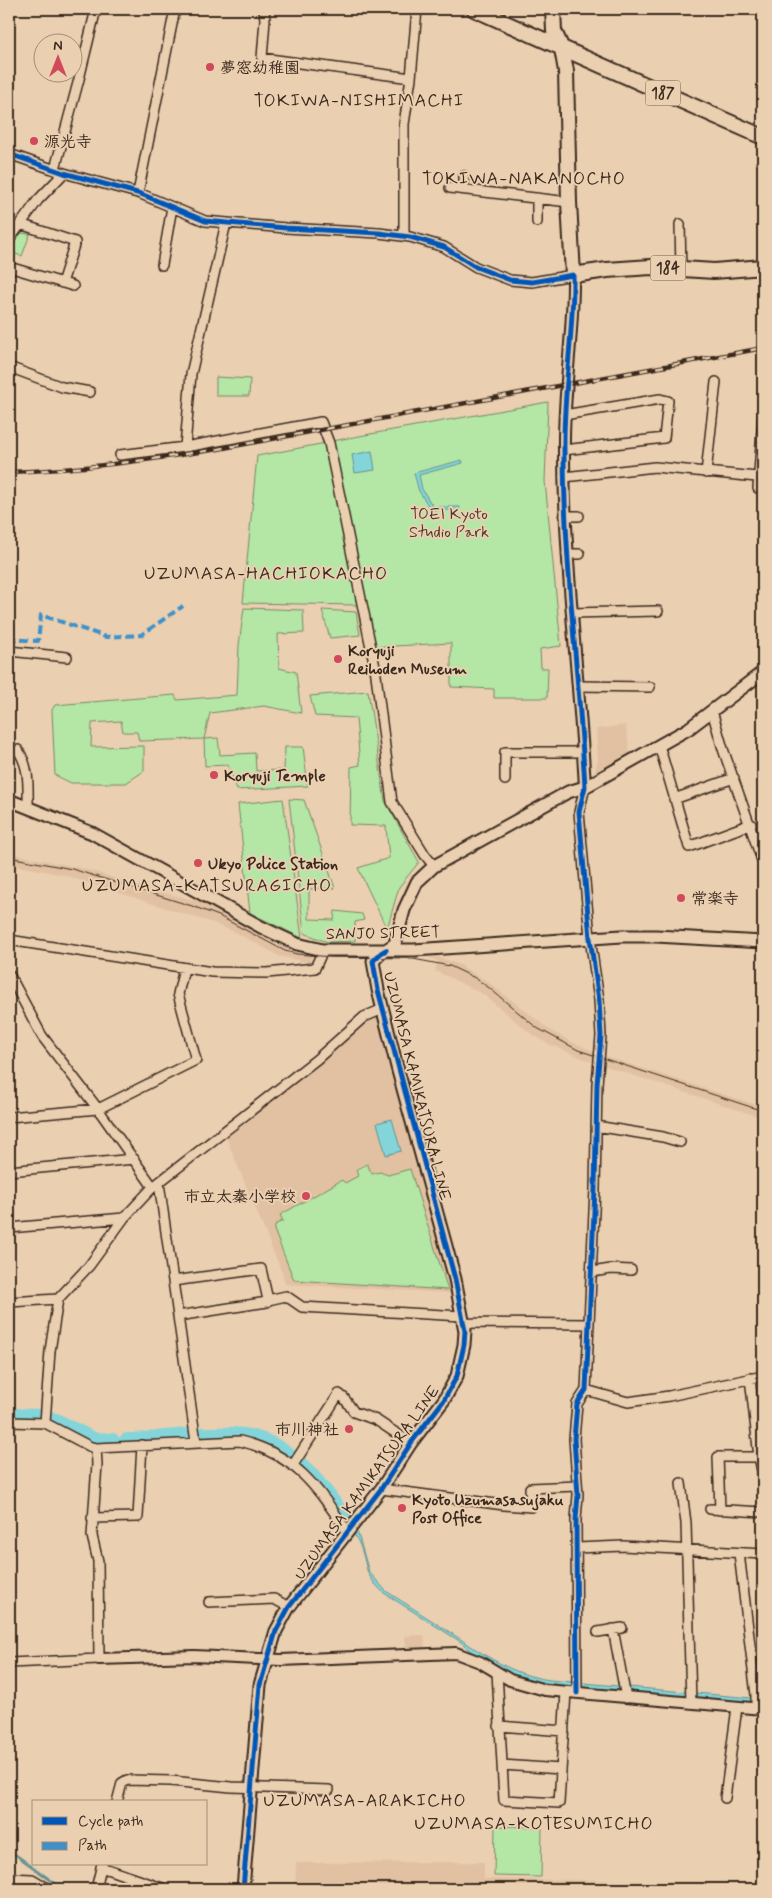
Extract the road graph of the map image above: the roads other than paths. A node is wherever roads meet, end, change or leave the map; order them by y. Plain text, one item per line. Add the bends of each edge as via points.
1 (96, 9) edge
2 (175, 9) edge
3 (264, 9) edge
4 (417, 9) edge
5 (474, 9) edge
6 (553, 9) edge
7 (562, 49) junction
8 (410, 78) junction
9 (763, 137) edge
10 (9, 154) edge
11 (55, 169) junction
12 (64, 173) junction
13 (464, 176) dead end
14 (450, 188) dead end
15 (464, 189) junction
16 (138, 193) junction
17 (537, 198) junction
18 (569, 202) junction
19 (172, 207) junction
20 (537, 222) dead end
21 (226, 223) junction
22 (20, 224) junction
23 (680, 224) dead end
24 (404, 236) junction
25 (9, 240) edge
26 (162, 265) dead end
27 (763, 266) edge
28 (9, 267) edge
29 (681, 269) junction
30 (573, 275) junction
31 (62, 283) junction
32 (73, 286) dead end
33 (9, 367) edge
34 (716, 382) dead end
35 (90, 392) dead end
36 (564, 415) junction
37 (763, 415) edge
38 (762, 446) edge
39 (185, 447) junction
40 (564, 450) junction
41 (120, 456) dead end
42 (706, 473) junction
43 (564, 477) junction
44 (757, 477) junction
45 (763, 489) edge
46 (565, 516) junction
47 (579, 516) dead end
48 (567, 554) junction
49 (580, 554) dead end
50 (658, 611) dead end
51 (572, 613) junction
52 (9, 651) edge
53 (67, 657) dead end
54 (763, 672) edge
55 (578, 686) junction
56 (650, 687) dead end
57 (712, 711) junction
58 (659, 745) junction
59 (18, 750) dead end
60 (583, 752) junction
61 (734, 778) junction
62 (505, 780) dead end
63 (585, 787) junction
64 (674, 799) junction
65 (9, 800) edge
66 (28, 807) junction
67 (751, 824) junction
68 (763, 863) edge
69 (434, 866) junction
70 (590, 938) junction
71 (9, 940) edge
72 (763, 942) edge
73 (323, 950) junction
74 (386, 950) junction
75 (184, 969) junction
76 (9, 974) edge
77 (383, 1009) junction
78 (98, 1109) junction
79 (9, 1117) edge
80 (596, 1126) junction
81 (680, 1142) dead end
82 (134, 1159) junction
83 (9, 1171) edge
84 (156, 1185) junction
85 (124, 1218) junction
86 (9, 1228) edge
87 (631, 1270) dead end
88 (592, 1272) junction
89 (173, 1281) junction
90 (58, 1299) junction
91 (268, 1300) junction
92 (9, 1302) edge
93 (178, 1316) junction
94 (463, 1319) junction
95 (589, 1324) junction
96 (763, 1376) edge
97 (750, 1378) junction
98 (586, 1390) junction
99 (46, 1420) junction
100 (9, 1422) edge
101 (196, 1442) junction
102 (412, 1443) junction
103 (142, 1446) junction
104 (96, 1448) junction
105 (759, 1457) junction
106 (293, 1465) junction
107 (763, 1476) edge
108 (681, 1483) dead end
109 (577, 1486) junction
110 (381, 1488) junction
111 (710, 1509) dead end
112 (720, 1510) junction
113 (763, 1512) edge
114 (92, 1518) junction
115 (349, 1528) junction
116 (577, 1548) junction
117 (686, 1551) junction
118 (739, 1553) junction
119 (763, 1554) edge
120 (208, 1602) dead end
121 (289, 1607) junction
122 (598, 1632) dead end
123 (266, 1658) junction
124 (99, 1660) junction
125 (9, 1663) edge
126 (497, 1672) junction
127 (574, 1689) junction
128 (624, 1691) junction
129 (691, 1697) junction
130 (758, 1704) edge
131 (737, 1707) junction
132 (499, 1726) junction
133 (564, 1731) junction
134 (502, 1765) junction
135 (561, 1769) junction
136 (251, 1787) junction
137 (330, 1790) dead end
138 (725, 1798) dead end
139 (118, 1800) edge
140 (101, 1866) edge
141 (9, 1878) edge
142 (49, 1889) edge
143 (96, 1889) edge
144 (165, 1889) edge
145 (243, 1889) edge

1 - 11 street
2 - 16 street
3 - 8 street via 262,58
4 - 8 street
5 - 7 main road, 187
6 - 7 main road via 554,31
7 - 9 main road, 187
7 - 18 main road via 566,71
8 - 24 street via 404,124
10 - 11 street
11 - 12 street
12 - 16 street
12 - 22 street
13 - 15 street
14 - 15 street
15 - 17 street
16 - 19 street
17 - 18 street
17 - 20 street
18 - 30 main road
19 - 21 street via 205,221
19 - 26 street
21 - 24 street
21 - 39 street via 191,374
22 - 25 street
22 - 31 street via 75,242
23 - 29 street
24 - 30 street via 444,247 476,267 510,280 532,282
27 - 29 main road, 184 via 714,271
28 - 31 street
29 - 30 main road, 184 via 651,267
30 - 36 street via 574,306
31 - 32 street
33 - 35 street via 62,387
34 - 42 street
36 - 40 street
36 - 40 street via 660,399 668,402 664,438
37 - 38 street
38 - 44 street
39 - 41 street
39 - 69 street via 321,422 329,443 375,667 392,802
40 - 43 street
42 - 43 street via 655,467
42 - 44 street
43 - 46 street
44 - 45 street via 758,488
46 - 47 street
46 - 48 street
48 - 49 street
48 - 51 street
50 - 51 street
51 - 55 street
52 - 53 street
54 - 57 main road
55 - 56 street
55 - 60 street
57 - 58 main road
57 - 61 street
58 - 63 main road
58 - 64 street
59 - 66 street via 24,758 28,776
60 - 62 street via 505,752
60 - 63 street
61 - 64 street
61 - 67 street
63 - 69 main road via 568,792
63 - 70 street via 579,812
64 - 67 street via 689,847
65 - 66 main road, SANJO STREET
66 - 73 main road, SANJO STREET via 92,833 261,927 297,944
67 - 68 street
69 - 74 main road via 417,882 404,910 396,944
70 - 72 main road, SANJO STREET via 656,936
70 - 74 main road, SANJO STREET
70 - 80 street via 602,1036
71 - 75 street
73 - 74 main road, SANJO STREET
73 - 75 street via 315,968 267,973
74 - 77 main road, UZUMASA KAMIKATSURA LINE via 373,961
75 - 78 street via 178,994 196,1060
76 - 78 street via 42,1036
77 - 84 street via 364,1017 317,1060
77 - 94 main road, UZUMASA KAMIKATSURA LINE
78 - 79 street
78 - 82 street
80 - 81 street
80 - 88 street
82 - 83 street
82 - 84 street
84 - 85 street
84 - 89 street
85 - 86 street
85 - 90 street via 89,1266
87 - 88 street
88 - 95 street
89 - 91 street via 261,1269
89 - 93 street
90 - 92 street
90 - 99 street via 50,1351
91 - 93 street
91 - 94 street via 286,1296 302,1307
93 - 101 street
94 - 95 street
94 - 102 main road, UZUMASA KAMIKATSURA LINE via 464,1345 457,1376 444,1400
95 - 98 street
96 - 97 street
97 - 98 street via 628,1402
97 - 105 street
98 - 109 street via 577,1404 574,1439
99 - 100 street
99 - 104 street
101 - 103 street
101 - 106 street via 240,1441
102 - 106 street via 376,1420 354,1412 339,1394
102 - 110 main road, UZUMASA KAMIKATSURA LINE
103 - 104 street
103 - 114 street via 138,1517
104 - 114 street
105 - 107 street
105 - 112 street via 718,1457
106 - 115 street
108 - 117 street
109 - 110 street via 530,1488 530,1506
109 - 116 street
110 - 115 main road, UZUMASA KAMIKATSURA LINE
111 - 112 street
112 - 113 street
114 - 124 street via 98,1561
115 - 121 main road, UZUMASA KAMIKATSURA LINE
116 - 117 street via 623,1546
116 - 127 street
117 - 118 street
117 - 129 street
118 - 119 street
118 - 130 street
120 - 121 street via 274,1599
121 - 123 main road, UZUMASA KAMIKATSURA LINE
122 - 128 street via 618,1628
123 - 124 street via 194,1656
123 - 126 street via 456,1653
123 - 136 main road, UZUMASA KAMIKATSURA LINE via 260,1685
124 - 125 street
126 - 127 street via 526,1686
126 - 132 street
127 - 128 street
127 - 133 street
128 - 129 street
129 - 131 street
130 - 131 street
131 - 138 street
132 - 133 street
132 - 134 street
133 - 135 street
134 - 135 street
134 - 135 street via 504,1800 559,1803
136 - 137 street
136 - 139 street via 127,1780 122,1783
136 - 145 main road, UZUMASA KAMIKATSURA LINE
140 - 143 street
140 - 144 street
141 - 142 street via 32,1878

